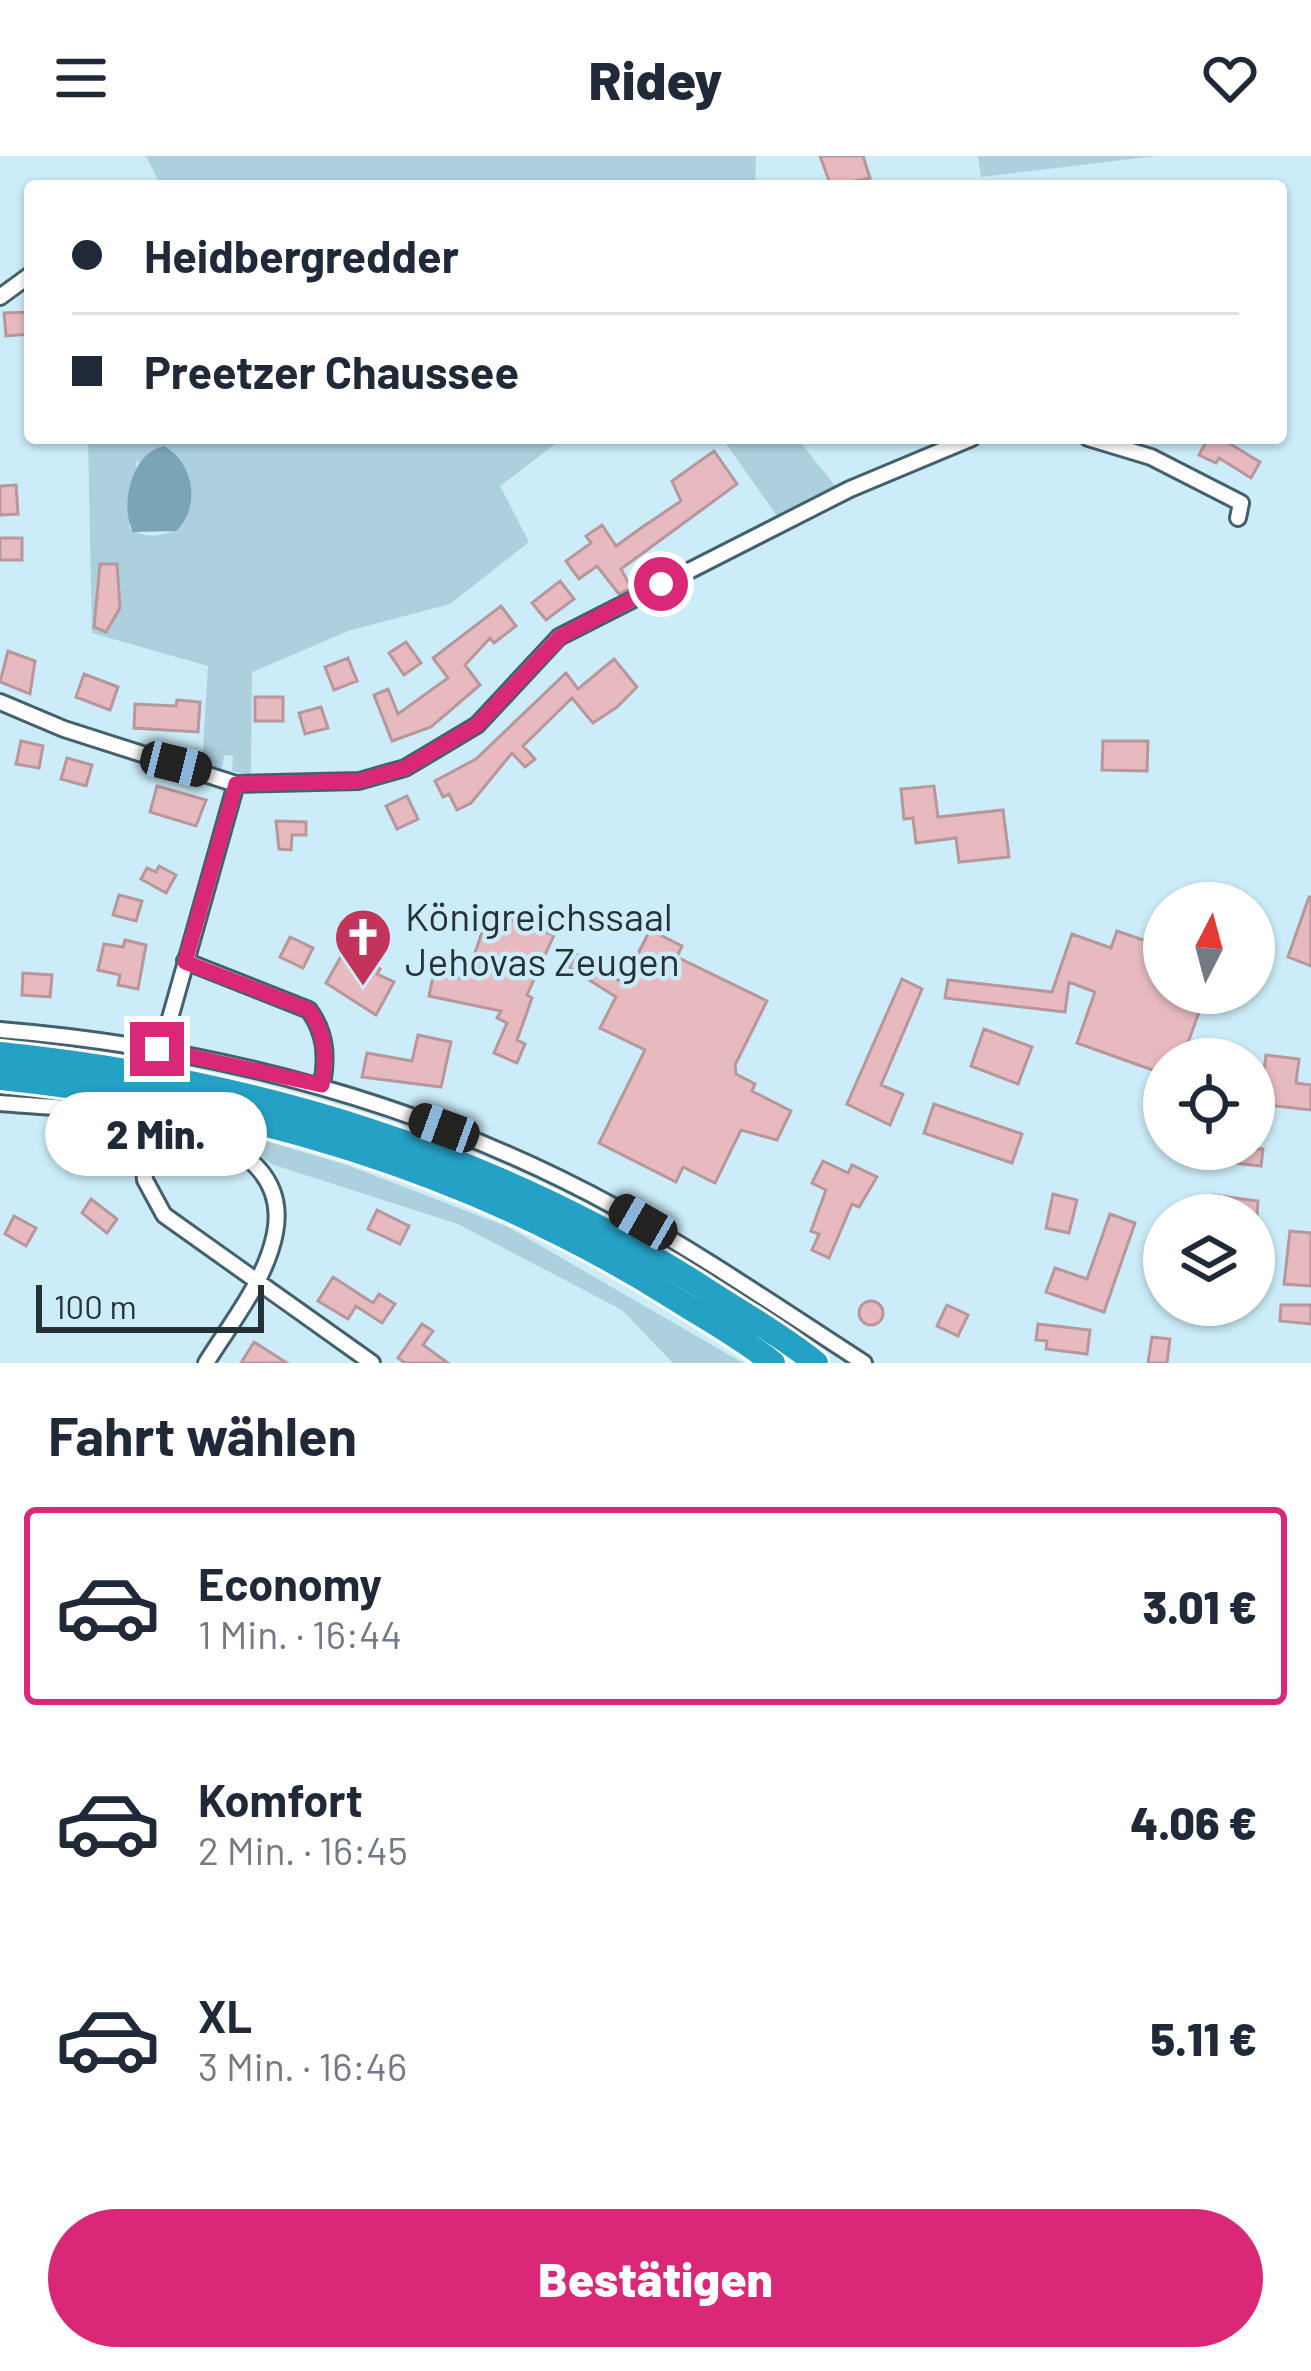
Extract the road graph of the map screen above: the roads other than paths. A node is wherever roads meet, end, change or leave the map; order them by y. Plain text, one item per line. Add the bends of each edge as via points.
1 (958, 444) edge
2 (1108, 444) edge
3 (1238, 518) dead end
4 (0, 702) edge
5 (236, 784) junction
6 (185, 962) junction
7 (0, 1030) edge
8 (165, 1036) dead end
9 (0, 1054) edge
10 (0, 1078) edge
11 (322, 1085) junction
12 (0, 1103) edge
13 (141, 1133) dead end
14 (257, 1282) junction
15 (813, 1360) edge
16 (206, 1363) edge
17 (372, 1363) edge
18 (773, 1363) edge
19 (864, 1363) edge

1 - 5 street via 850,489 560,637 477,725 405,768 359,781
2 - 3 street via 1241,503
4 - 5 street
5 - 6 street
6 - 8 street
6 - 11 street via 309,1010 325,1049
7 - 11 street via 190,1054
9 - 15 highway via 215,1085 453,1159 630,1241
10 - 18 highway via 274,1123 446,1180 618,1262
11 - 19 street via 566,1181
12 - 14 street via 178,1127 243,1152 264,1172 276,1210
13 - 14 street via 145,1180 164,1215
14 - 16 street
14 - 17 street

